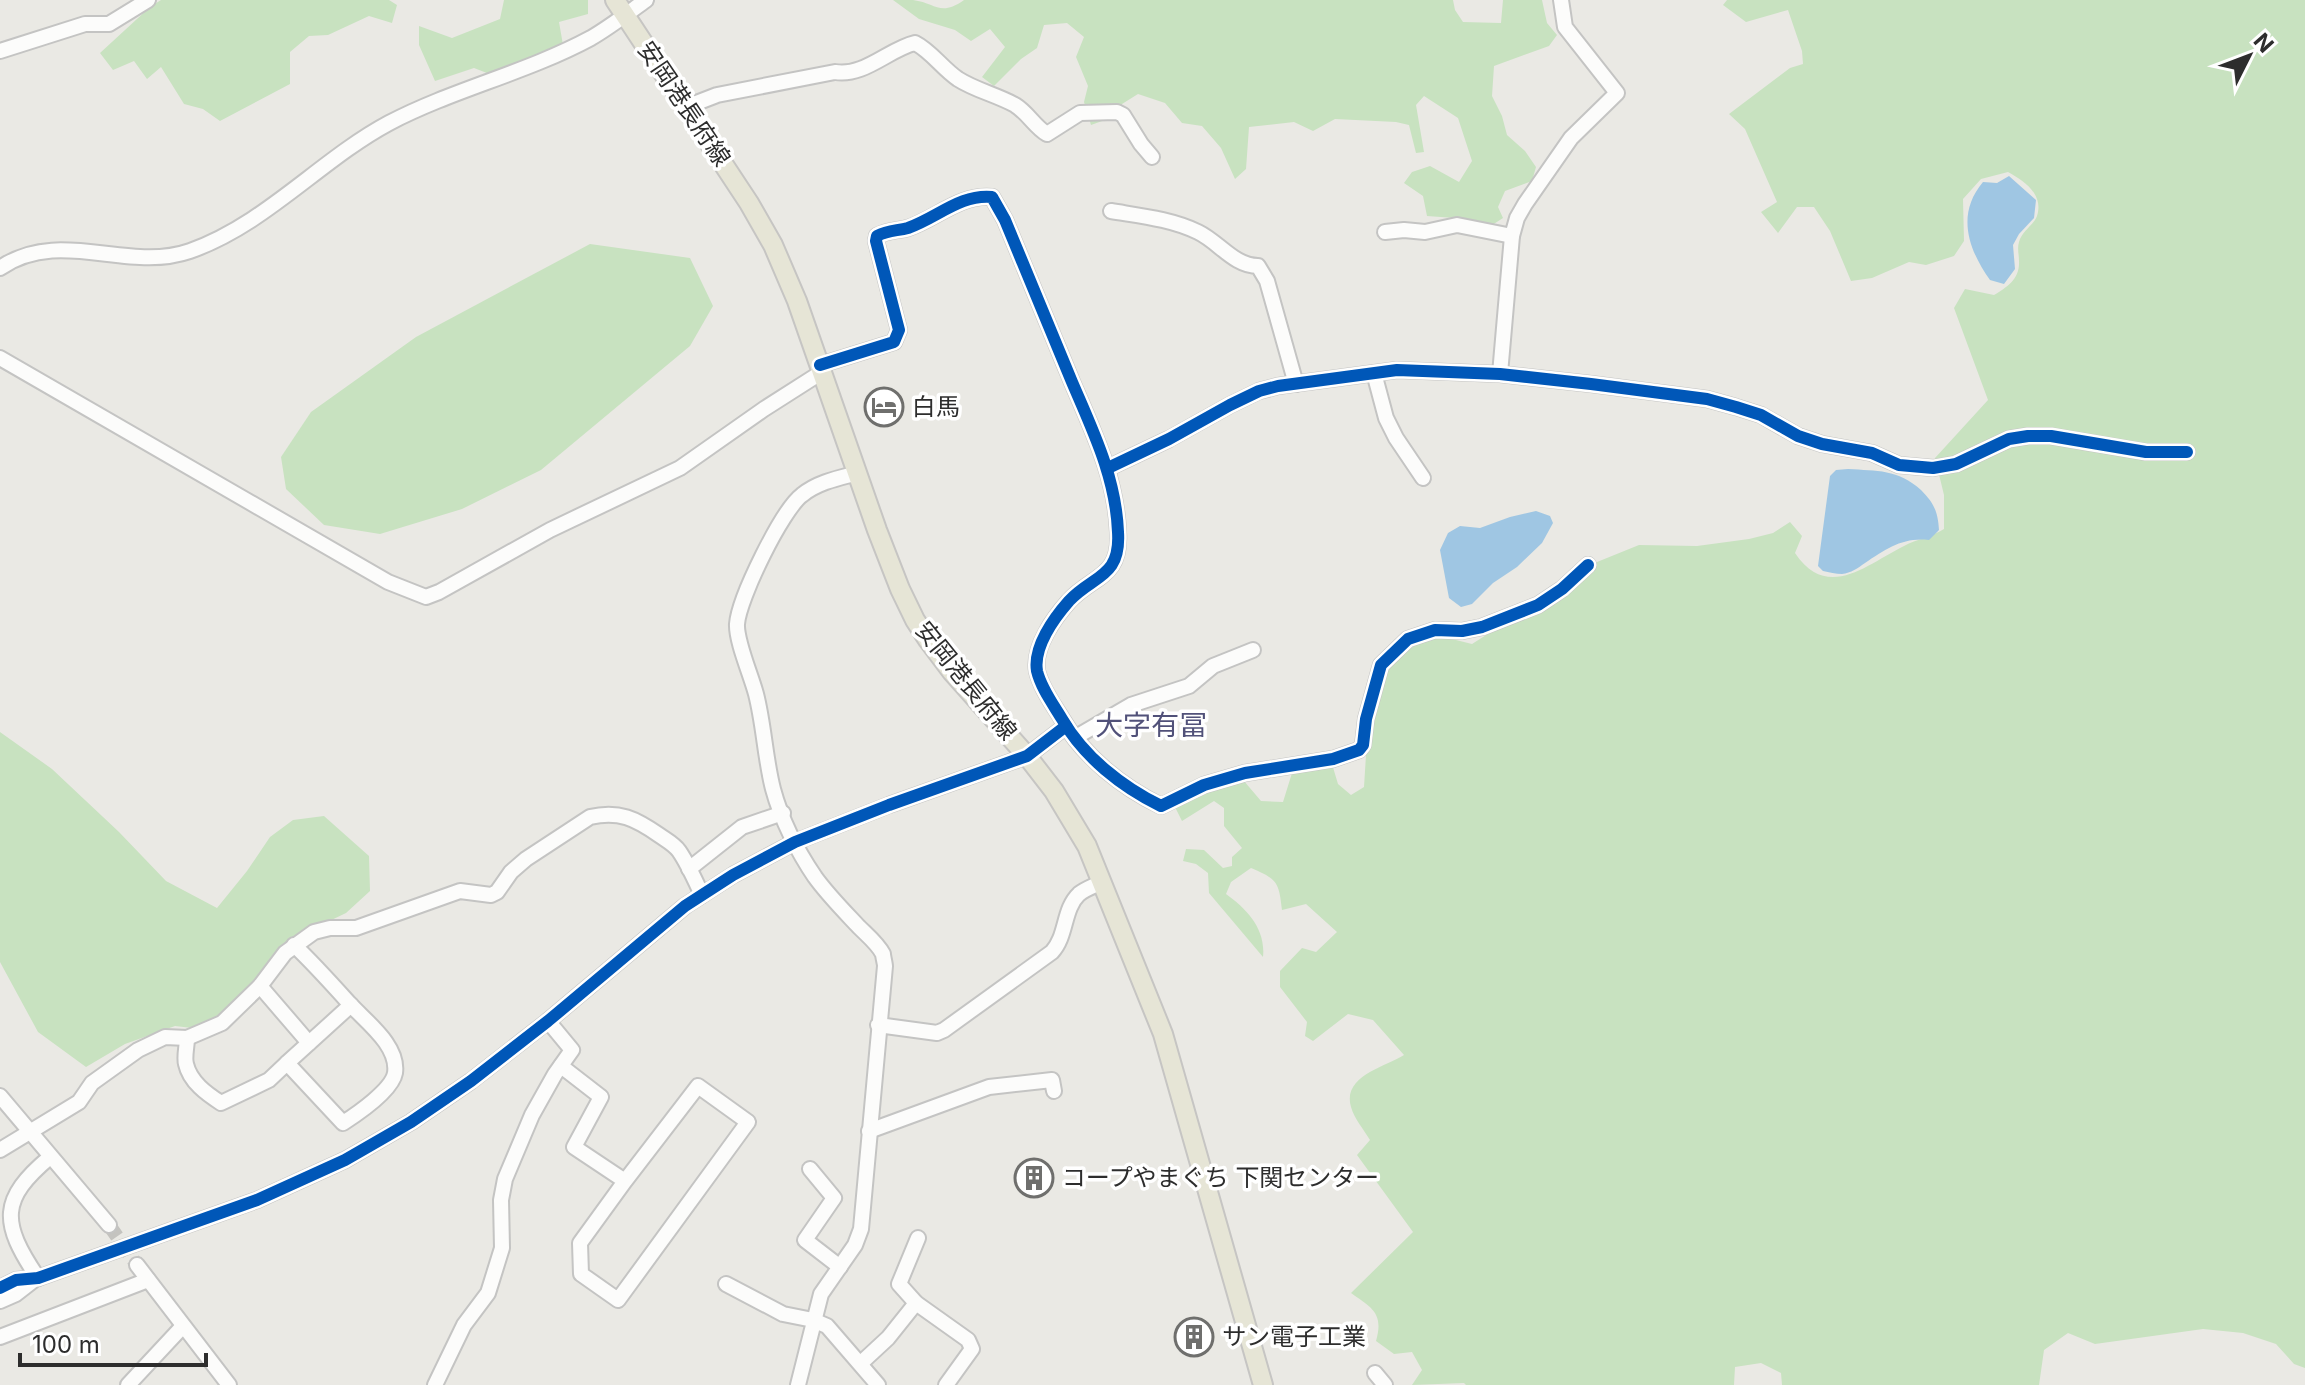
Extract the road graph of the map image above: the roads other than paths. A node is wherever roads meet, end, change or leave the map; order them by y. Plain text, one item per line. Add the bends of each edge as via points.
1 (148, 0) edge
2 (646, 0) edge
3 (1561, 0) edge
4 (620, 8) edge
5 (2, 45) edge
6 (686, 107) junction
7 (1152, 157) dead end
8 (1111, 211) dead end
9 (1385, 232) dead end
10 (1512, 236) junction
11 (0, 268) edge
12 (0, 358) edge
13 (821, 368) junction
14 (1374, 373) junction
15 (1500, 374) junction
16 (1296, 384) junction
17 (2187, 452) dead end
18 (1108, 468) junction
19 (858, 473) junction
20 (1423, 478) dead end
21 (1588, 565) dead end
22 (1253, 650) dead end
23 (1071, 732) junction
24 (1027, 756) junction
25 (783, 813) junction
26 (795, 842) junction
27 (689, 869) junction
28 (1102, 882) junction
29 (702, 895) junction
30 (294, 945) junction
31 (260, 986) junction
32 (351, 1005) junction
33 (548, 1021) junction
34 (878, 1025) junction
35 (187, 1038) junction
36 (309, 1043) junction
37 (287, 1063) junction
38 (561, 1066) junction
39 (1054, 1091) dead end
40 (0, 1096) edge
41 (869, 1131) junction
42 (31, 1132) junction
43 (0, 1150) edge
44 (50, 1157) junction
45 (810, 1169) dead end
46 (625, 1181) junction
47 (109, 1225) tunnel mouth
48 (918, 1238) dead end
49 (137, 1265) tunnel mouth
50 (840, 1267) junction
51 (38, 1278) junction
52 (148, 1280) junction
53 (726, 1284) dead end
54 (0, 1288) edge
55 (0, 1301) edge
56 (916, 1303) junction
57 (813, 1320) junction
58 (183, 1326) junction
59 (0, 1337) edge
60 (861, 1363) junction
61 (1375, 1373) dead end
62 (134, 1383) edge
63 (229, 1385) edge
64 (435, 1385) edge
65 (798, 1385) edge
66 (878, 1385) edge
67 (946, 1385) edge
68 (1263, 1385) edge
69 (1385, 1385) edge

1 - 5 street via 109,24 85,24
2 - 4 street
3 - 10 street via 1565,27 1617,93 1571,138 1525,204
4 - 6 main road, 安岡港長府線
4 - 11 street via 578,44 363,138 255,217 202,246 147,258 53,250
6 - 7 street via 717,95 844,73 915,43 959,80 1028,114 1047,134 1080,113 1123,115
6 - 13 main road, 安岡港長府線 via 773,245
8 - 16 street via 1171,221 1202,234 1248,266 1258,266
9 - 10 street via 1457,225
10 - 15 street
12 - 13 street via 388,582 426,597 680,468
13 - 18 street via 894,342 899,330 877,236 907,228 966,199 992,197
13 - 19 main road, 安岡港長府線
14 - 15 street
14 - 16 street
14 - 20 street via 1386,418
15 - 17 street via 1707,399 1761,415 1798,436 1872,453 1899,465 1956,464 2009,439 2028,436 2146,452
16 - 18 street via 1259,391
18 - 23 street via 1118,550 1104,576 1070,599 1038,650 1044,688
19 - 24 main road, 安岡港長府線 via 915,620 952,672
19 - 25 street via 817,485 792,505 774,531 737,622 773,789
21 - 23 street via 1538,605 1482,627 1435,630 1408,639 1381,665 1363,745 1333,759 1245,773 1193,789 1161,806 1109,773
22 - 23 street via 1213,666 1189,686
23 - 24 street
24 - 26 street
24 - 28 main road, 安岡港長府線 via 1087,846
25 - 26 street
25 - 27 street via 742,827
26 - 29 street
26 - 34 street via 815,877 883,955
27 - 29 street
27 - 30 street via 677,847 641,822 601,814 526,859 491,895 460,891 356,928 314,932
28 - 34 street via 1072,903 1052,952 944,1030
28 - 68 main road, 安岡港長府線 via 1163,1034
29 - 33 street
30 - 31 street
30 - 32 street
31 - 35 street via 222,1023
31 - 36 street
32 - 36 street
32 - 37 street via 388,1045 396,1069 367,1108 343,1123
33 - 38 street via 572,1050
33 - 51 street via 442,1101 312,1177
34 - 41 street
35 - 37 street via 186,1064 203,1091 221,1103 269,1080
35 - 42 street via 165,1037 138,1050 92,1083 79,1102
36 - 37 street
38 - 46 street via 601,1097 574,1147
38 - 64 street via 532,1115 505,1179 502,1248 488,1293 464,1325
39 - 41 street via 1052,1080 989,1087
40 - 42 street
41 - 50 street via 861,1229
42 - 43 street
42 - 44 street
44 - 47 street
44 - 51 street via 19,1181 5,1206 13,1242
45 - 50 street via 834,1198 805,1240
46 - 46 street via 580,1243 581,1274 618,1300 748,1122 698,1086
48 - 56 street via 899,1284
49 - 52 street
50 - 57 street via 821,1294
51 - 54 street
51 - 55 street
52 - 58 street
52 - 59 street
53 - 57 street via 752,1291 783,1314
56 - 60 street
56 - 67 street via 968,1340 972,1349
57 - 60 street via 827,1326
57 - 65 street
58 - 62 street
58 - 63 street
60 - 66 street
61 - 69 street

